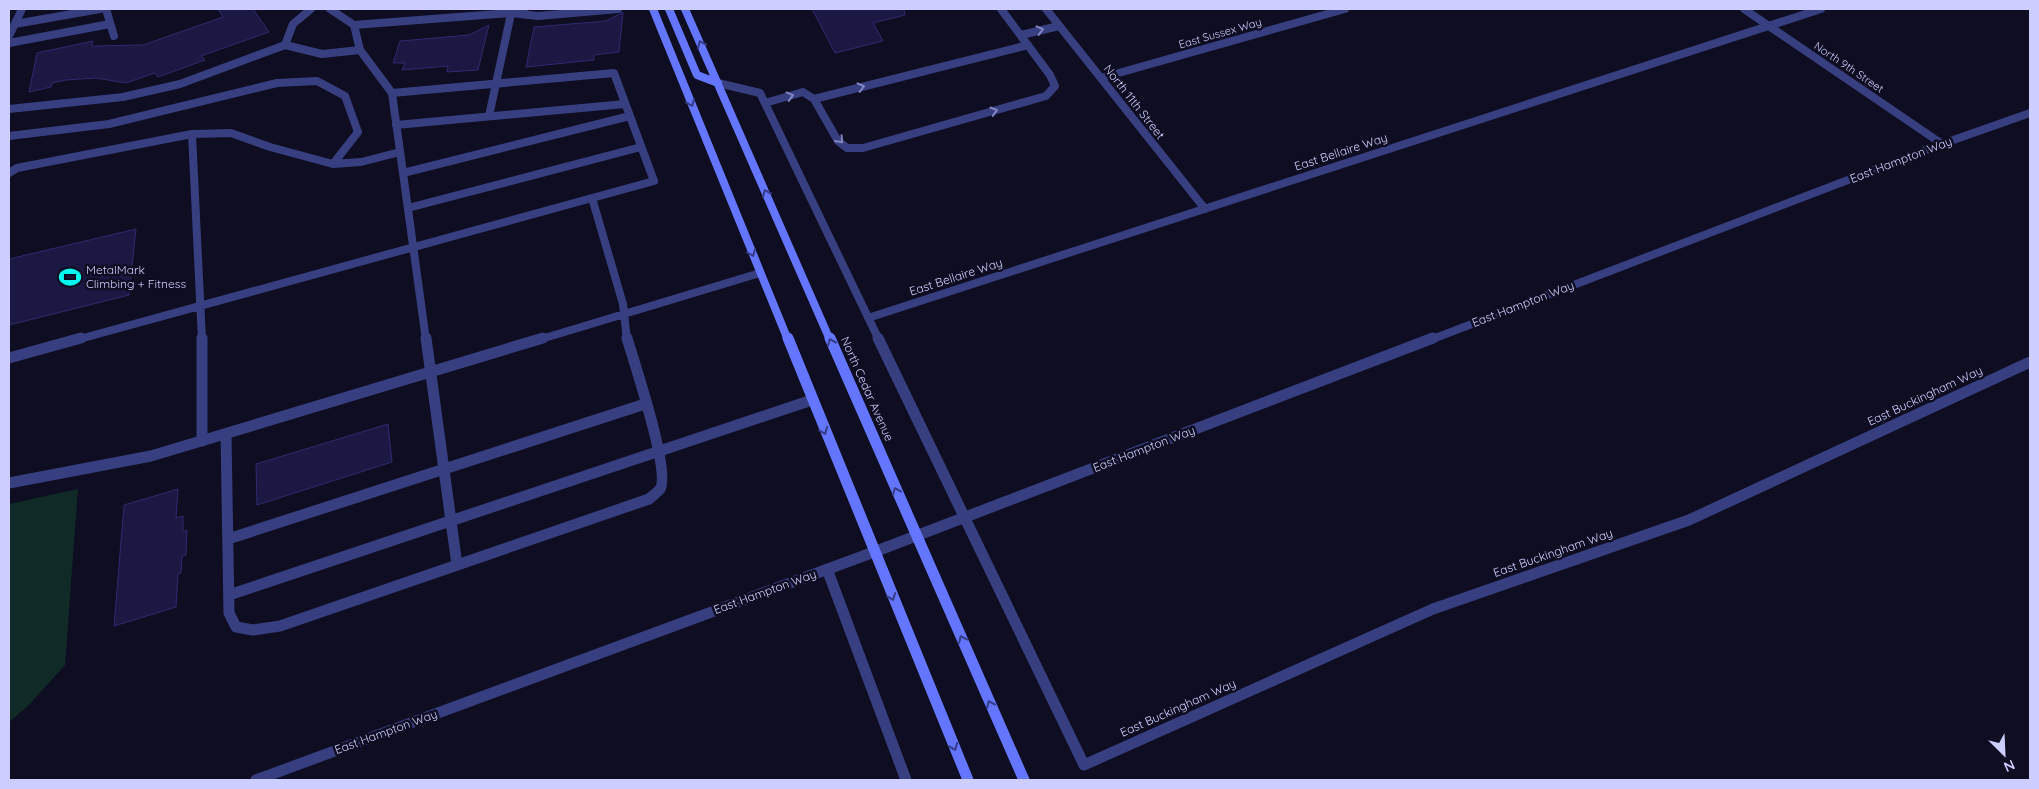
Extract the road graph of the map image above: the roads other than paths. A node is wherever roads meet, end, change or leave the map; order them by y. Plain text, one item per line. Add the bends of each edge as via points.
1 (22, 9) edge
2 (100, 9) edge
3 (106, 9) edge
4 (311, 9) edge
5 (330, 9) edge
6 (524, 9) edge
7 (618, 9) edge
8 (653, 9) edge
9 (668, 9) edge
10 (685, 9) edge
11 (1001, 9) edge
12 (1046, 9) edge
13 (1345, 9) edge
14 (1744, 9) edge
15 (1821, 9) edge
16 (511, 11) edge
17 (14, 24) junction
18 (110, 24) junction
19 (354, 25) junction
20 (1059, 26) junction
21 (1768, 26) junction
22 (1020, 35) junction
23 (9, 36) edge
24 (114, 36) dead end
25 (9, 43) edge
26 (285, 45) junction
27 (1028, 45) junction
28 (360, 50) junction
29 (1101, 78) junction
30 (718, 83) junction
31 (496, 84) junction
32 (392, 93) junction
33 (762, 98) junction
34 (814, 99) junction
35 (625, 104) junction
36 (9, 109) edge
37 (2030, 113) edge
38 (489, 116) junction
39 (630, 116) junction
40 (396, 125) junction
41 (192, 134) junction
42 (9, 136) edge
43 (1942, 144) junction
44 (641, 147) junction
45 (400, 152) junction
46 (333, 164) junction
47 (9, 173) edge
48 (403, 173) junction
49 (592, 198) junction
50 (408, 208) junction
51 (1205, 209) junction
52 (414, 247) junction
53 (760, 273) junction
54 (202, 305) junction
55 (624, 315) junction
56 (868, 318) junction
57 (9, 358) edge
58 (2030, 362) edge
59 (431, 373) junction
60 (812, 400) junction
61 (645, 404) junction
62 (226, 434) junction
63 (202, 441) junction
64 (659, 451) junction
65 (442, 470) junction
66 (9, 483) edge
67 (964, 517) junction
68 (450, 521) junction
69 (916, 536) junction
70 (228, 539) junction
71 (874, 552) junction
72 (457, 565) junction
73 (826, 569) junction
74 (229, 595) junction
75 (256, 780) edge
76 (906, 780) edge
77 (968, 780) edge
78 (1024, 780) edge

1 - 17 street
2 - 17 street
3 - 18 street
4 - 26 street via 293,24
5 - 19 street
6 - 16 street
7 - 16 street via 538,16
8 -> 53 main road
9 - 30 main road via 696,75
30 -> 10 main road, North Cedar Avenue
11 - 22 street
12 - 20 street, North 11th Street
13 - 29 street, East Sussex Way
14 - 21 street, North 9th Street
15 - 21 street, East Bellaire Way
16 - 19 street
16 - 31 street
17 - 23 street
18 - 24 street
18 - 25 street
19 - 28 street
22 -> 20 street
20 - 29 street, North 11th Street
21 - 43 street, North 9th Street
21 - 51 street, East Bellaire Way
22 - 27 street
26 - 28 street via 335,56
26 - 36 street via 180,84 123,98
34 -> 27 street
34 -> 27 street via 838,141 847,148 863,148 1046,96 1055,86
28 - 32 street
29 - 51 street, North 11th Street
30 - 33 street
69 -> 30 main road, North Cedar Avenue
31 - 32 street
31 - 35 street via 614,73
31 - 38 street
32 - 40 street
33 -> 34 street via 803,92
33 - 56 street
35 - 38 street
35 - 39 street
37 - 43 street, East Hampton Way
38 - 40 street
39 - 44 street
39 - 48 street
40 - 45 street
41 - 46 street via 231,133
41 - 47 street via 17,168
41 - 54 street
42 - 46 street via 109,124 268,85 317,81 345,96 358,132
43 - 67 street, East Hampton Way
44 - 49 street via 654,182
44 - 50 street
45 - 46 street via 361,162
45 - 48 street
48 - 50 street
49 - 52 street
49 - 55 street
50 - 52 street
51 - 56 street, East Bellaire Way
52 - 54 street
52 - 59 street
53 - 55 street
53 - 60 main road
54 - 57 street
54 - 63 street
55 - 59 street
55 - 61 street via 625,331
56 - 67 street
58 - 67 street, East Buckingham Way via 1689,520 1433,609 1084,765
59 - 62 street
59 - 65 street
60 - 64 street
60 -> 71 main road
61 - 64 street
61 - 65 street
62 - 63 street
62 - 70 street
63 - 66 street via 151,456
64 - 68 street
64 - 72 street via 663,473 661,488 649,499
65 - 68 street
65 - 70 street
67 - 69 street, East Hampton Way
68 - 72 street
68 - 74 street
69 - 71 street, East Hampton Way
78 -> 69 main road, North Cedar Avenue
70 - 74 street
71 - 73 street, East Hampton Way
71 -> 77 main road
72 - 74 street via 280,626 253,630 236,627 230,614
73 - 75 street, East Hampton Way
73 - 76 street

